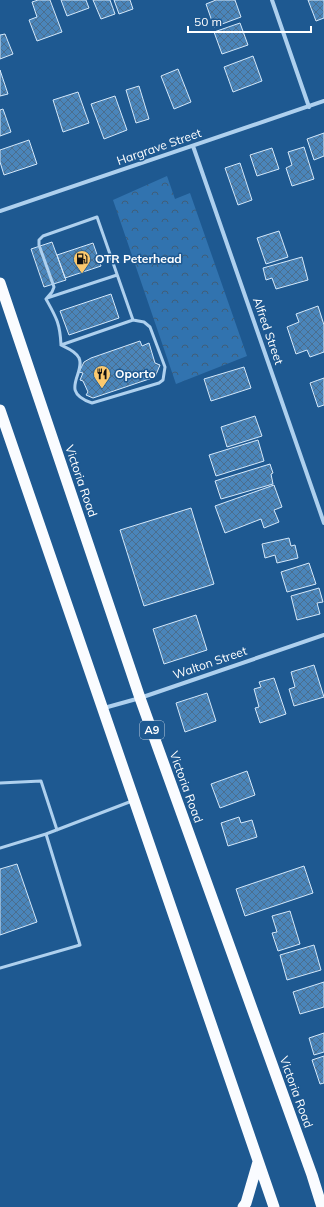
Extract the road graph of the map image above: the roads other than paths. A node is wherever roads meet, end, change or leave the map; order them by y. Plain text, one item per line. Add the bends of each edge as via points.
1 (272, 0) edge
2 (324, 101) edge
3 (308, 107) junction
4 (192, 146) junction
5 (0, 211) edge
6 (117, 275) junction
7 (0, 283) edge
8 (46, 299) junction
9 (133, 320) junction
10 (61, 345) junction
11 (0, 410) edge
12 (324, 523) edge
13 (324, 634) edge
14 (140, 698) junction
15 (102, 708) junction
16 (0, 783) edge
17 (133, 800) junction
18 (57, 830) junction
19 (46, 834) junction
20 (0, 848) edge
21 (0, 968) edge
22 (258, 1162) junction
23 (243, 1207) edge
24 (274, 1207) edge
25 (322, 1207) edge

1 - 3 street
2 - 3 street, Hargrave Street
3 - 4 street, Hargrave Street
4 - 5 street, Hargrave Street
4 - 12 street, Alfred Street
6 - 8 lane
6 - 8 lane via 97,217 43,236 40,240 39,245 54,287
6 - 9 lane
7 - 14 highway, Victoria Road / A9
8 - 10 lane via 58,320
9 - 10 lane
9 - 10 lane via 144,322 150,327 165,367 163,380 159,383 92,403 84,400 78,396 75,388 80,359
11 - 15 highway
13 - 14 street, Walton Street
14 - 15 street, Walton Street
14 - 25 highway, Victoria Road / A9
15 - 17 highway
16 - 18 lane via 41,781
17 - 18 lane
17 - 22 highway
18 - 19 lane
19 - 20 lane
19 - 21 lane via 80,945
22 - 23 highway
22 - 24 highway

